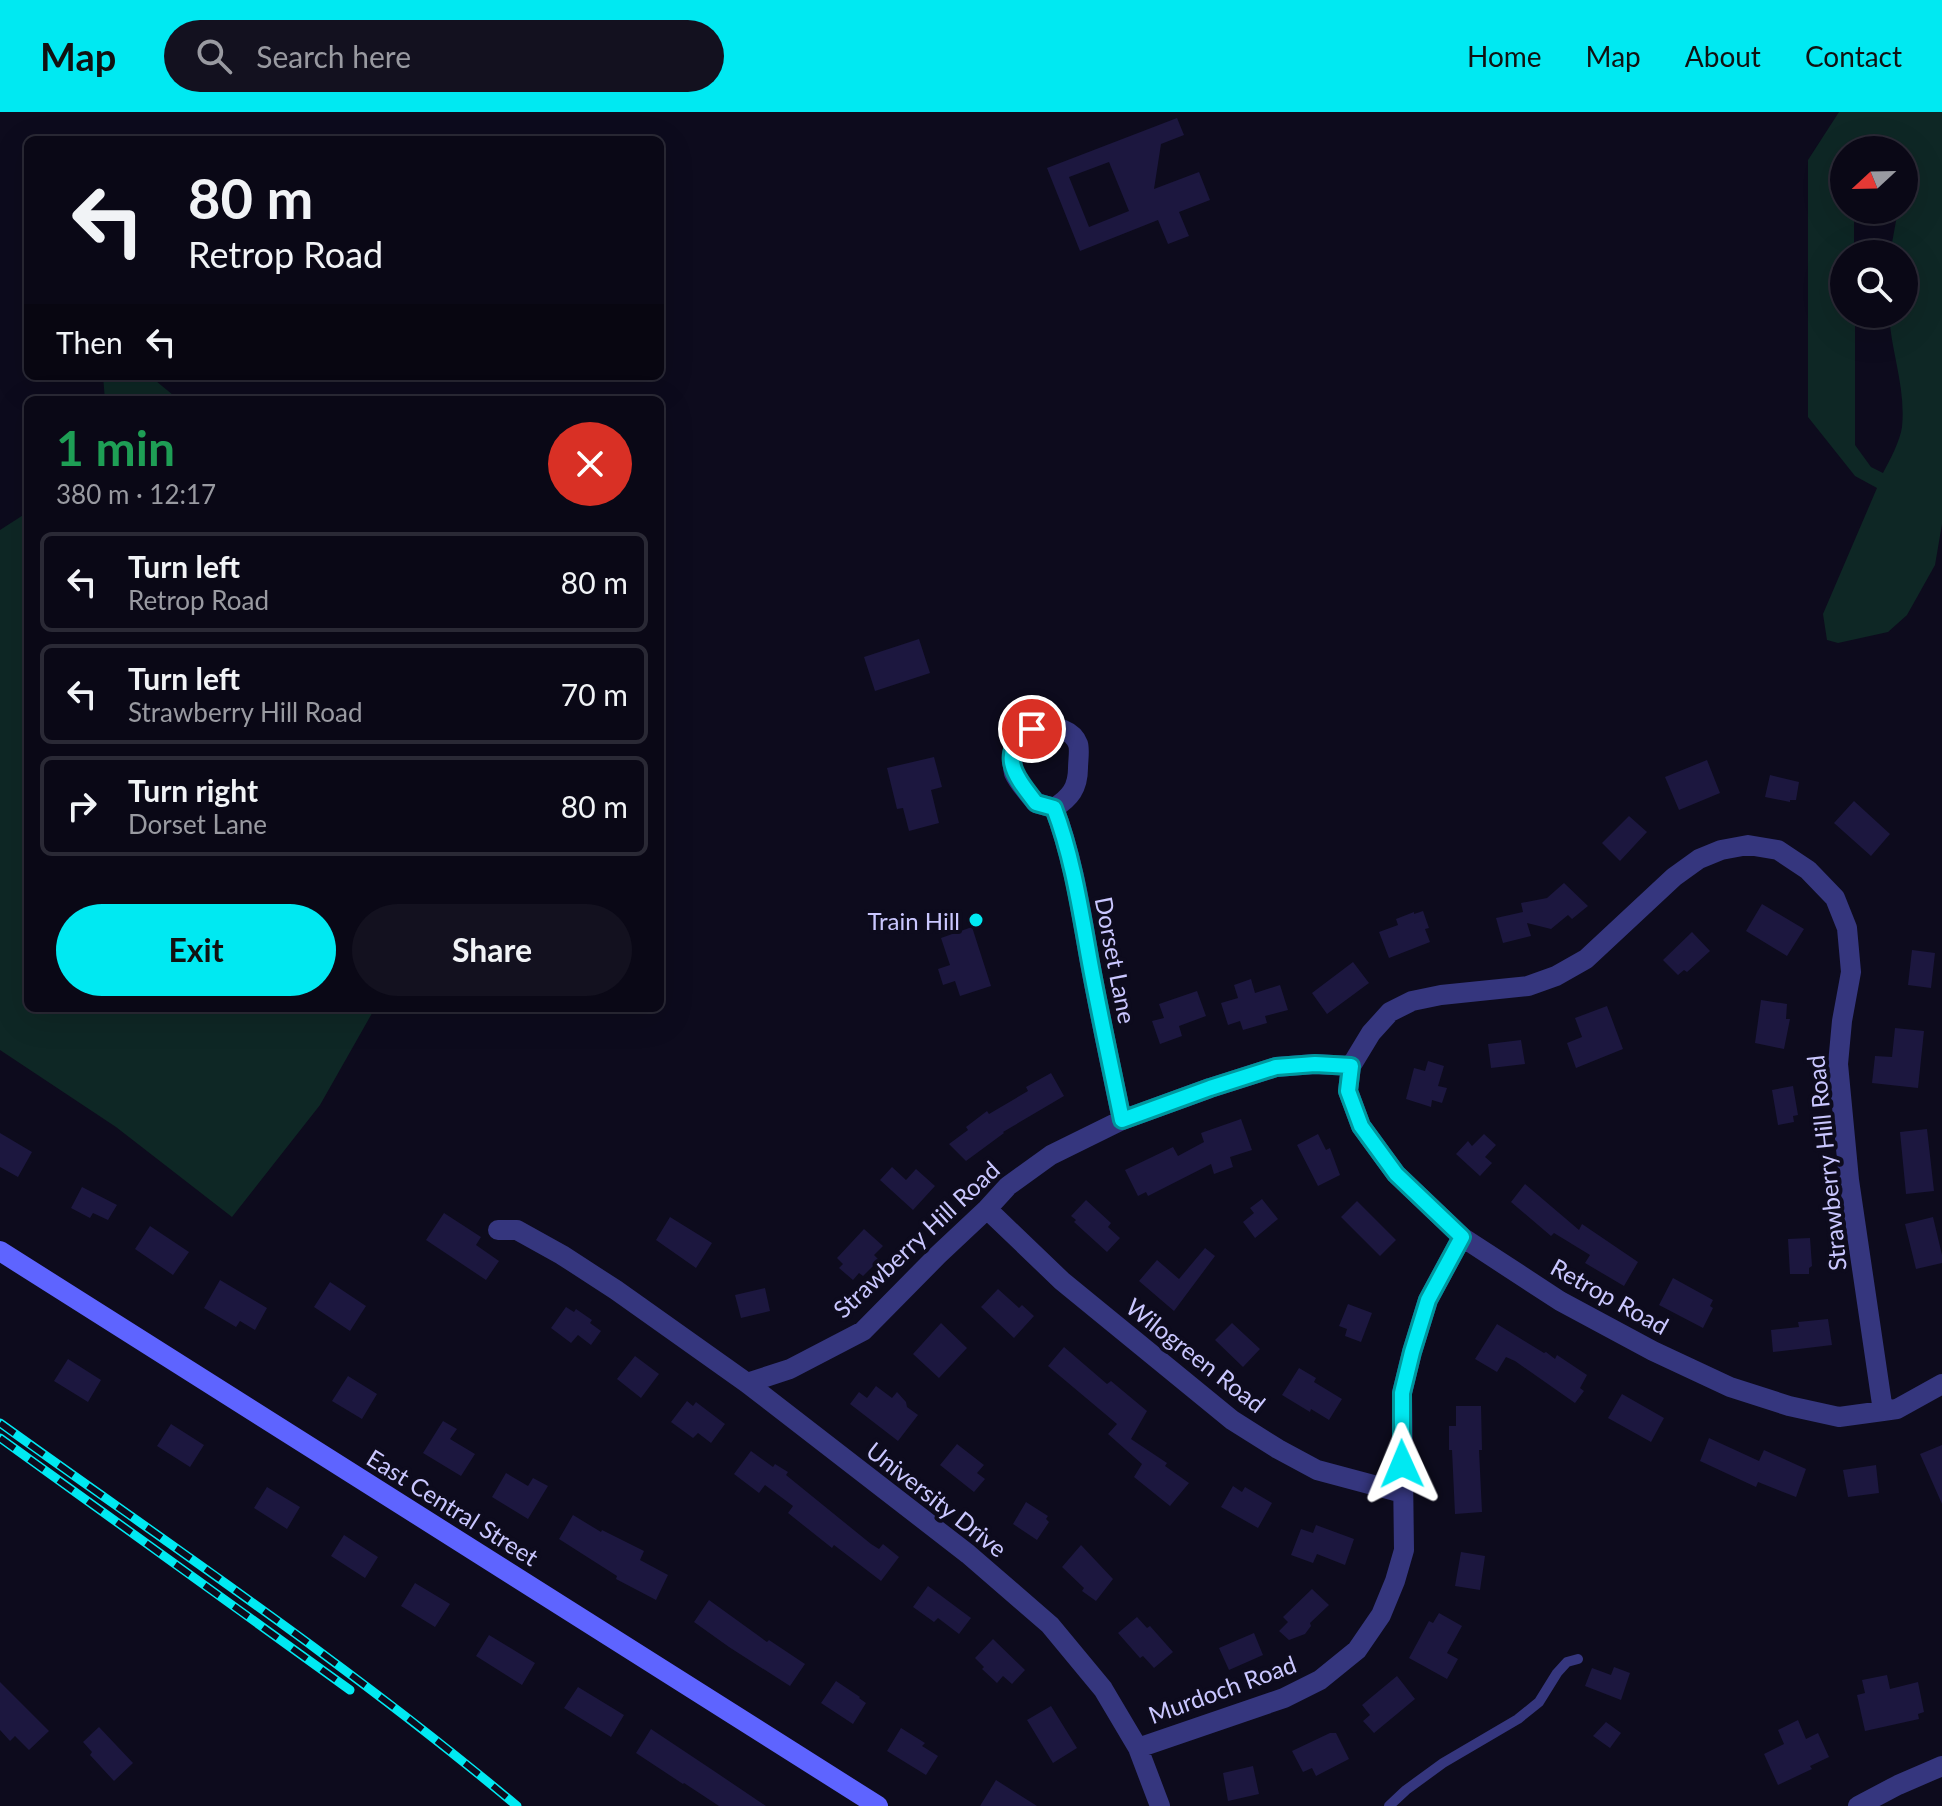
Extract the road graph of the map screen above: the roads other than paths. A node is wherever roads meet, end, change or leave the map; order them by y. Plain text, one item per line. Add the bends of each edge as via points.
1 (1054, 808) junction
2 (1351, 1066) junction
3 (1122, 1120) junction
4 (987, 1209) junction
5 (498, 1230) dead end
6 (1462, 1237) junction
7 (0, 1251) edge
8 (747, 1383) junction
9 (1942, 1384) edge
10 (1883, 1411) junction
11 (1403, 1493) junction
12 (1578, 1659) dead end
13 (1138, 1748) junction
14 (1942, 1766) edge
15 (878, 1806) edge
16 (1160, 1806) edge
17 (1389, 1806) edge
18 (1858, 1806) edge

1 - 1 street via 1036,803 1013,771 1012,751 1019,738 1047,726 1070,733 1079,745 1078,781 1067,800
1 - 3 street, Dorset Lane via 1077,893
2 - 3 street, Strawberry Hill Road via 1276,1067
2 - 6 street, Retrop Road via 1348,1091 1361,1126 1396,1174
2 - 10 street, Strawberry Hill Road via 1390,1012 1412,1001 1528,986 1556,976 1586,959 1699,859 1748,845 1778,850 1808,870 1835,898 1847,928 1851,972 1838,1064 1849,1180
3 - 4 street, Strawberry Hill Road via 1051,1155 1008,1186
4 - 8 street, Strawberry Hill Road via 863,1331 790,1369
4 - 11 street, Wilogreen Road via 1062,1281 1232,1420 1317,1470
5 - 8 street, University Drive via 517,1230 562,1255
6 - 10 street, Retrop Road via 1560,1301 1730,1387 1839,1417
6 - 11 street, Murdoch Road via 1428,1300 1402,1393
7 - 15 main road, East Central Street
8 - 13 street, University Drive via 968,1554 1050,1625 1103,1689
9 - 10 street, Retrop Road via 1897,1409
11 - 13 street, Murdoch Road via 1404,1550 1398,1571 1381,1615 1357,1650 1320,1680 1284,1698
12 - 17 lane via 1567,1662 1539,1702 1518,1719 1443,1763
13 - 16 street, University Drive
14 - 18 street

